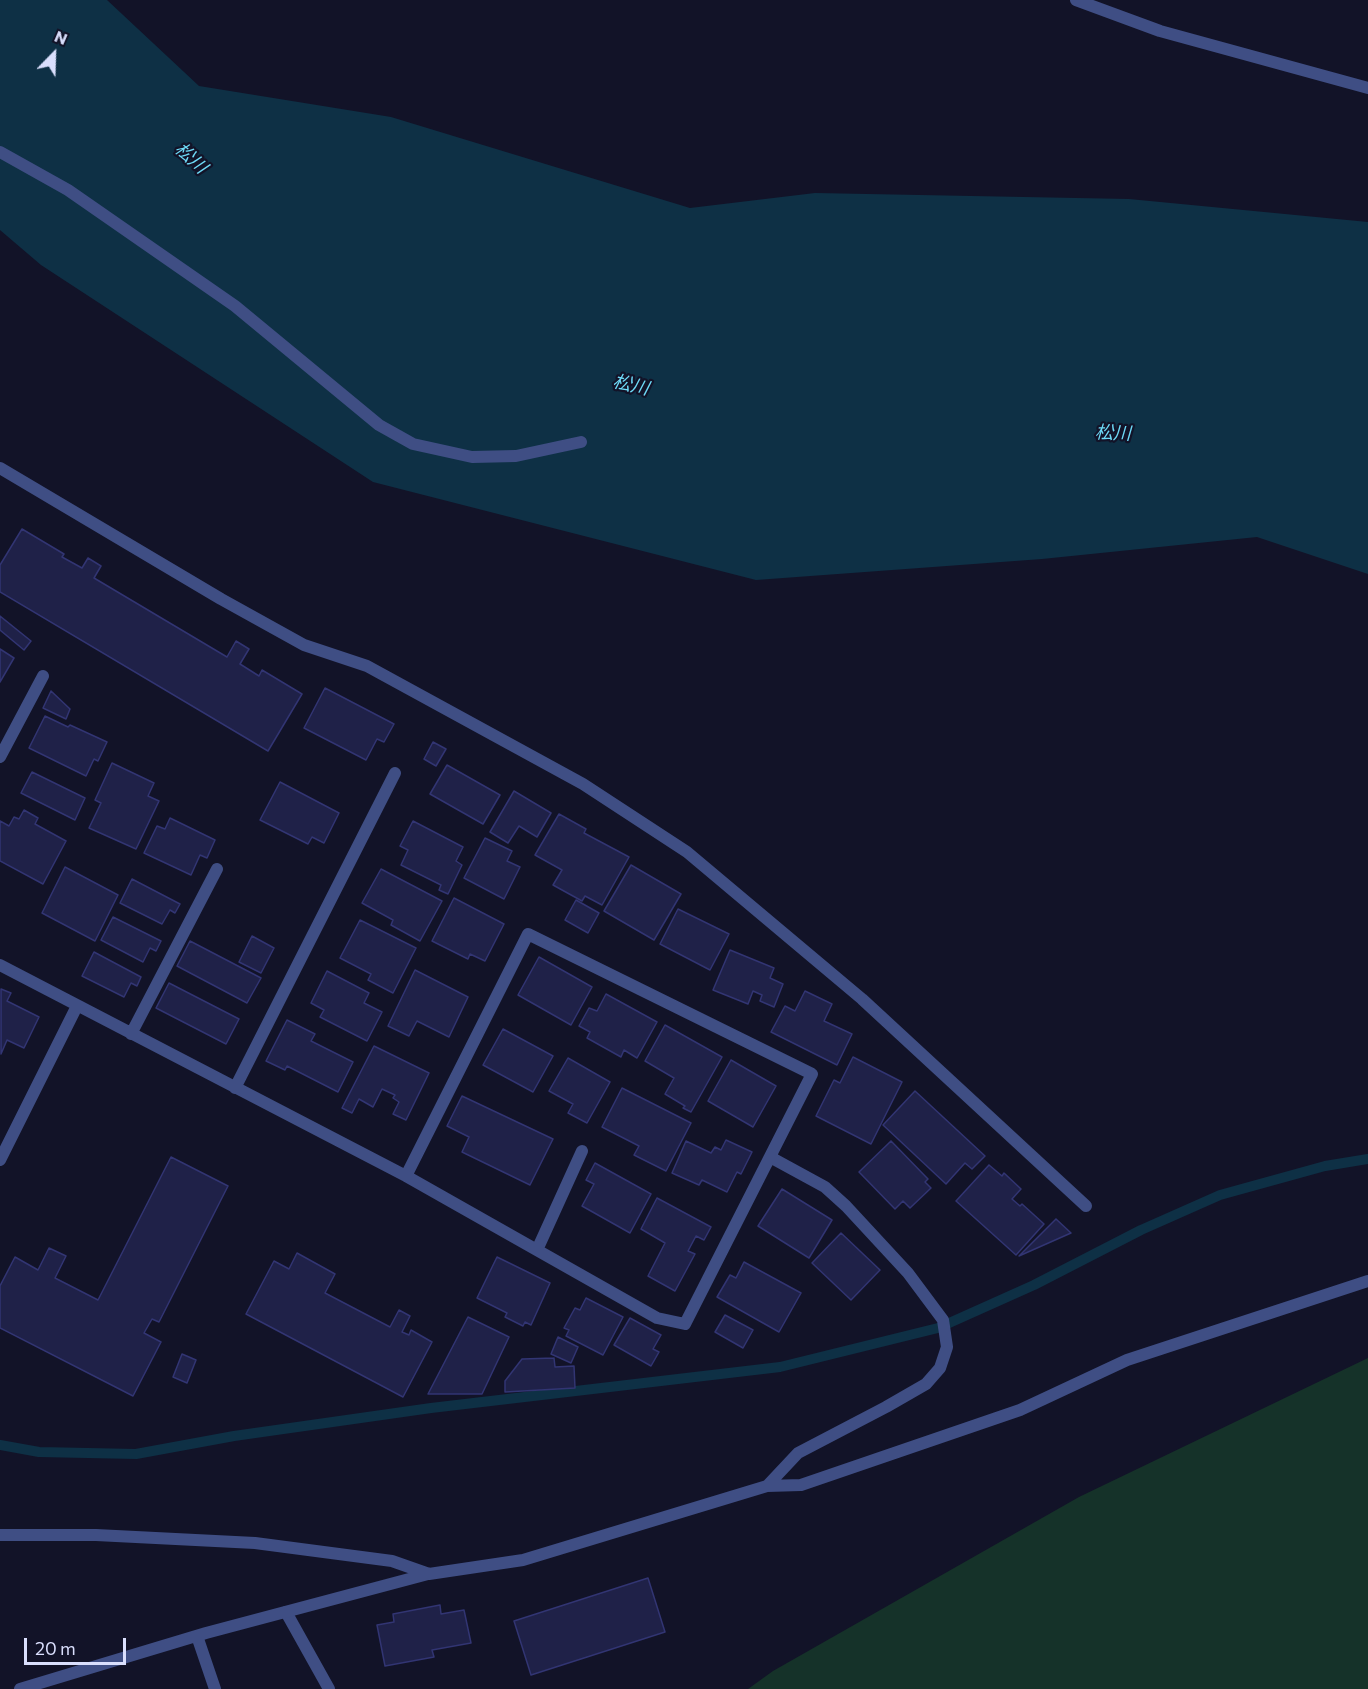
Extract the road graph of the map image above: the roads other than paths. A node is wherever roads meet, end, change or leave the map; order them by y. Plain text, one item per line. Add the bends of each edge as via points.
1 (1076, 0) edge
2 (1368, 88) edge
3 (0, 152) edge
4 (581, 442) dead end
5 (0, 468) edge
6 (43, 676) dead end
7 (0, 757) edge
8 (395, 773) dead end
9 (217, 869) dead end
10 (0, 965) edge
11 (77, 1006) junction
12 (131, 1034) junction
13 (235, 1088) junction
14 (582, 1152) dead end
15 (770, 1157) junction
16 (0, 1160) edge
17 (406, 1176) junction
18 (1086, 1206) dead end
19 (537, 1250) junction
20 (1368, 1281) edge
21 (767, 1486) junction
22 (0, 1535) edge
23 (429, 1574) junction
24 (286, 1612) junction
25 (197, 1636) junction
26 (20, 1689) edge
27 (215, 1689) edge
28 (329, 1689) edge

1 - 2 street via 1160,31
3 - 4 street via 68,190 235,306 379,425 413,444 471,457 516,456
5 - 18 street via 304,645 367,666 583,784 687,852 862,999
6 - 7 street
8 - 13 street
9 - 12 street
10 - 11 street
11 - 12 street
11 - 16 street
12 - 13 street
13 - 17 street
14 - 19 street
15 - 17 street via 812,1074 528,934
15 - 19 street via 685,1324 657,1318
15 - 21 street via 825,1187 854,1215 908,1273 944,1320 947,1347 940,1368 926,1383 798,1453
17 - 19 street
20 - 21 street via 1127,1360 1020,1410 801,1485
21 - 23 street via 523,1560
22 - 23 street via 96,1535 255,1543 392,1561
23 - 24 street
24 - 25 street
24 - 28 street
25 - 26 street
25 - 27 street

